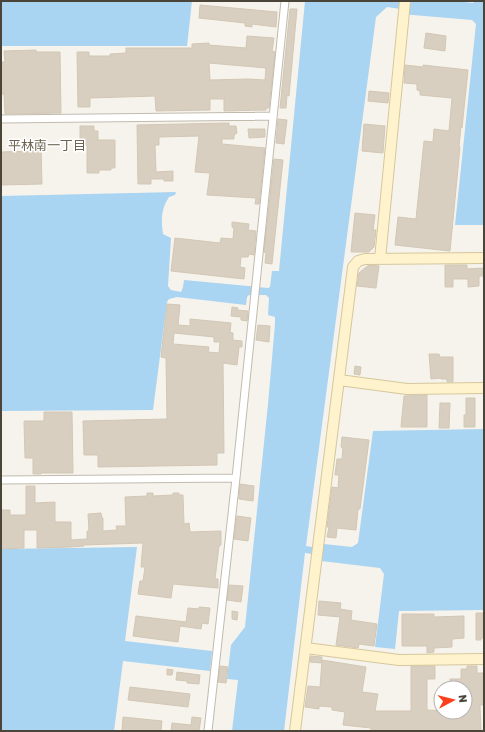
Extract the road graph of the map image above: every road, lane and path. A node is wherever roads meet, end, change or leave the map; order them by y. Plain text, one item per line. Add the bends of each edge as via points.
1 (286, 1) edge
2 (405, 1) edge
3 (273, 116) junction
4 (1, 119) edge
5 (484, 258) edge
6 (380, 259) junction
7 (339, 380) junction
8 (484, 388) edge
9 (236, 478) junction
10 (1, 480) edge
11 (306, 648) junction
12 (484, 659) edge
13 (208, 731) edge
14 (295, 731) edge

1 - 3 street
2 - 6 street
3 - 4 street
3 - 9 street
5 - 6 street
6 - 7 street via 361,260 353,267
7 - 8 street via 407,389
7 - 11 street
9 - 10 street
9 - 13 street
11 - 12 street via 398,660
11 - 14 street

